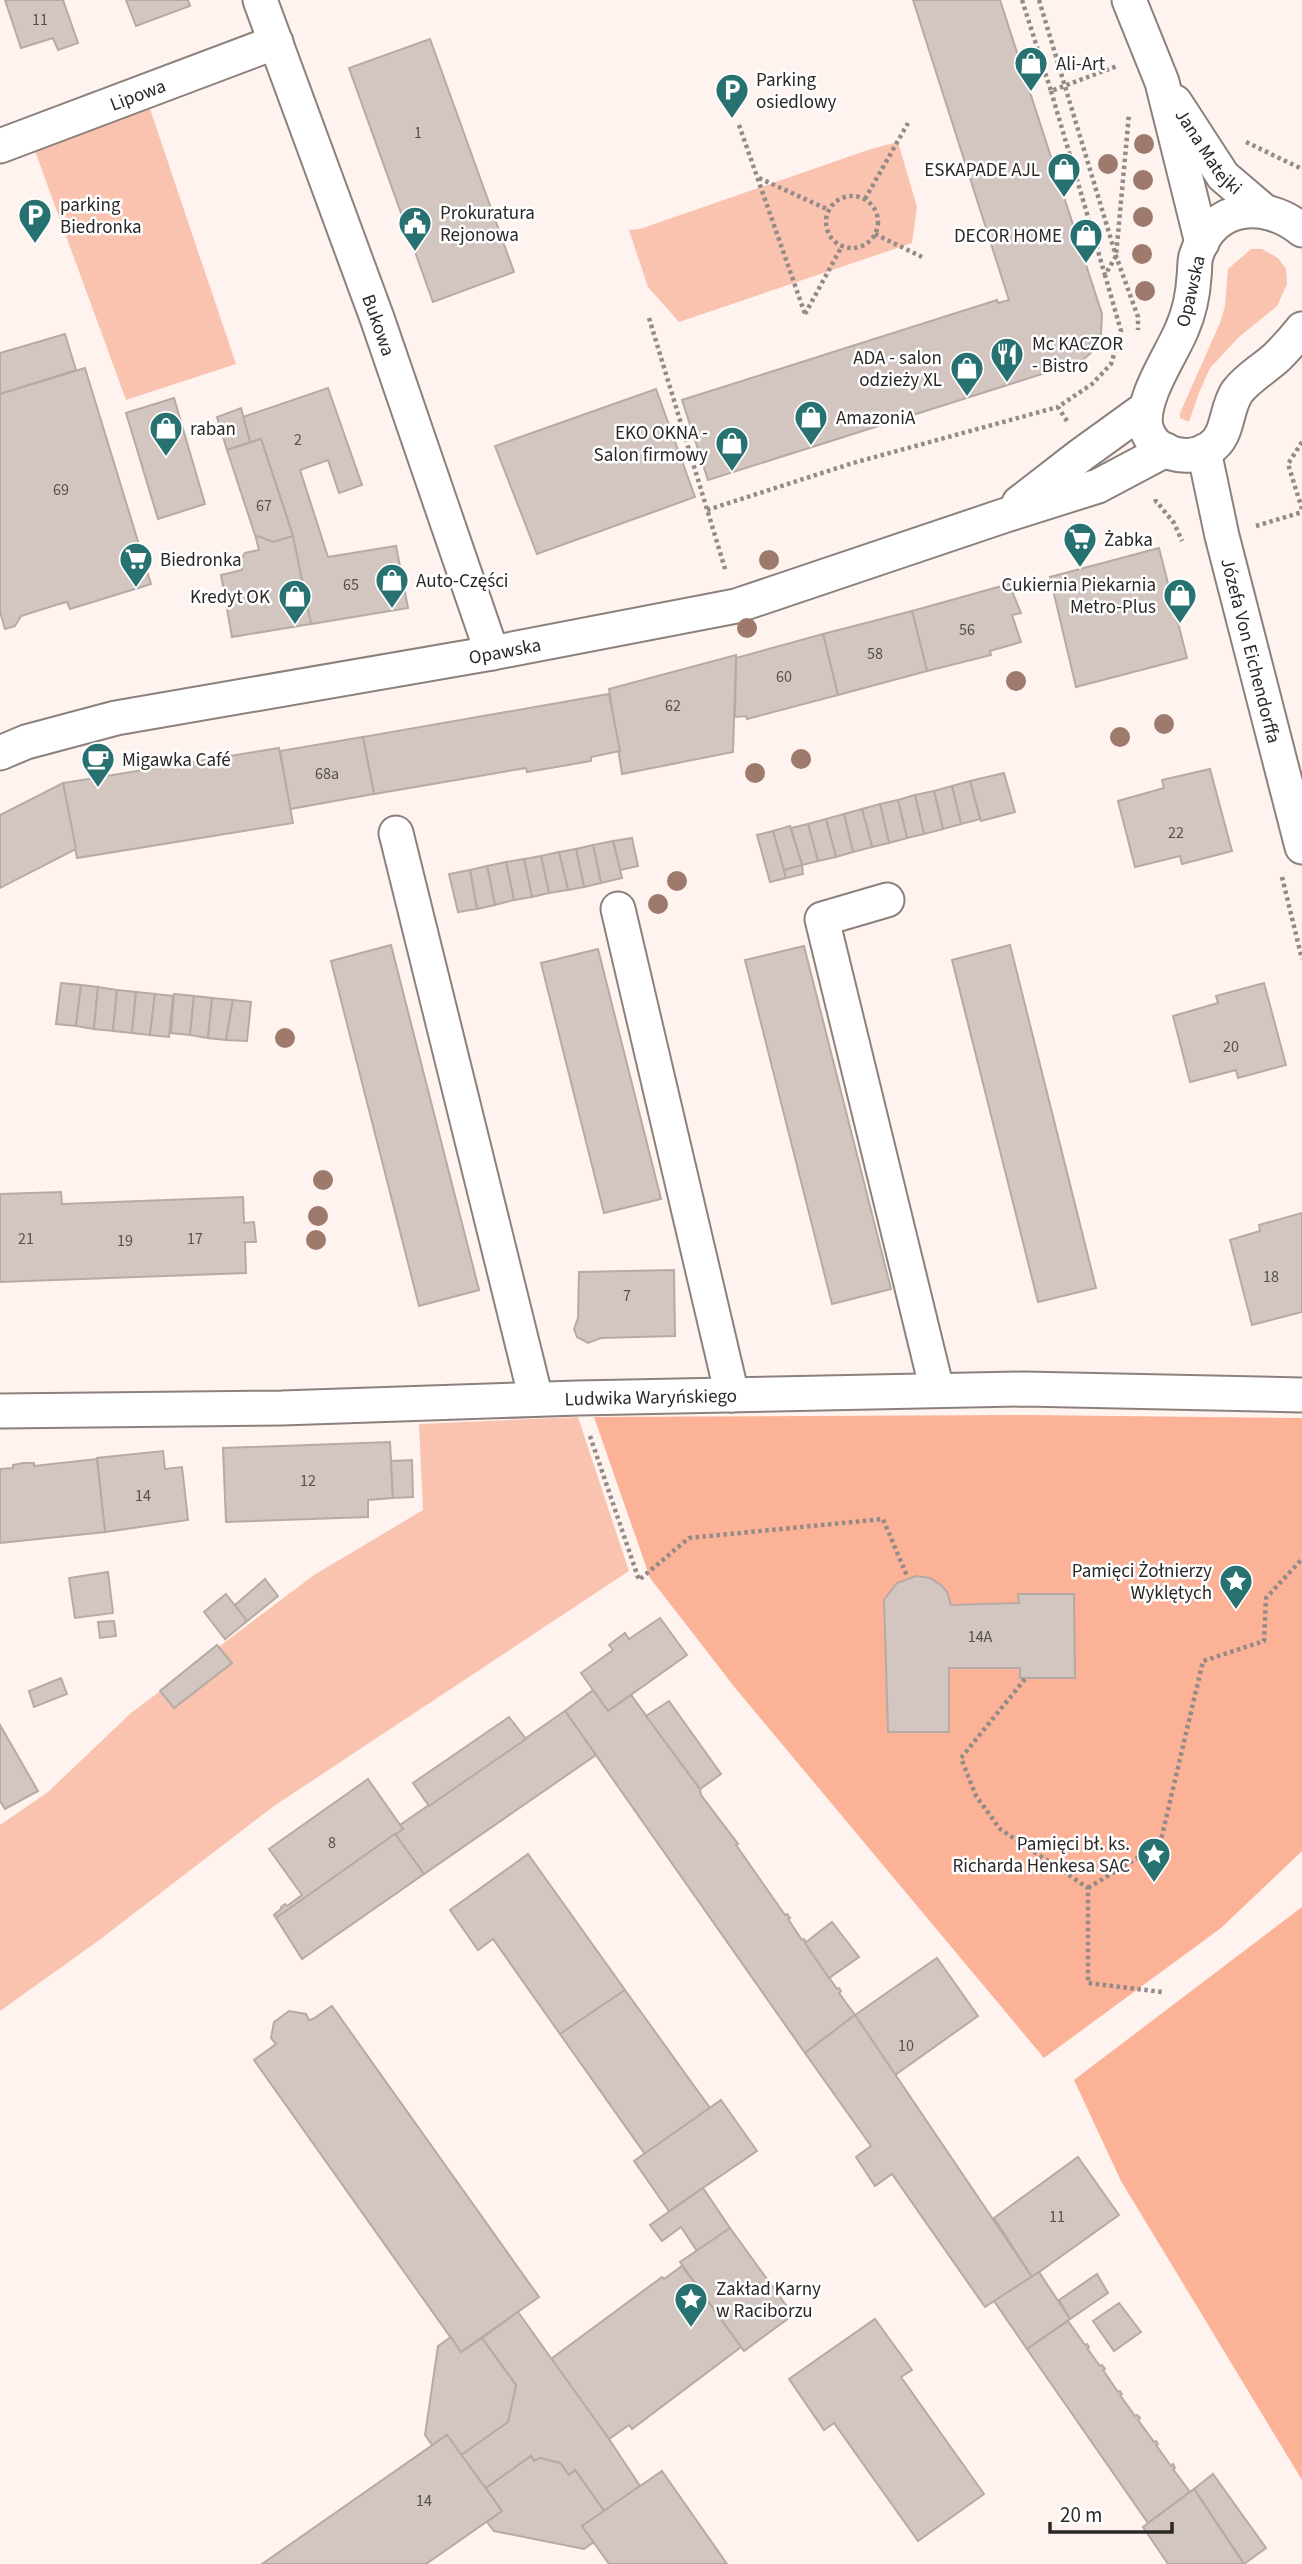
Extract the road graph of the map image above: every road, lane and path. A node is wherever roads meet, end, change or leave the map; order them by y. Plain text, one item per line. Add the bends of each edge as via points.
1 (260, 0) edge
2 (1022, 0) edge
3 (1039, 0) edge
4 (1129, 0) edge
5 (276, 42) junction
6 (1157, 67) junction
7 (1066, 87) junction
8 (1051, 91) junction
9 (1130, 108) dead end
10 (908, 123) dead end
11 (739, 125) dead end
12 (0, 146) edge
13 (758, 177) junction
14 (865, 199) junction
15 (829, 210) junction
16 (1264, 211) junction
17 (1302, 230) edge
18 (875, 234) junction
19 (1202, 243) junction
20 (842, 246) junction
21 (1116, 256) junction
22 (922, 257) dead end
23 (1105, 275) junction
24 (649, 318) dead end
25 (1302, 330) edge
26 (1137, 339) dead end
27 (1058, 407) junction
28 (1146, 408) junction
29 (1078, 415) dead end
30 (1302, 442) edge
31 (1166, 450) junction
32 (1204, 451) junction
33 (1144, 507) dead end
34 (707, 510) junction
35 (1302, 510) edge
36 (1251, 515) dead end
37 (1003, 516) junction
38 (1267, 522) dead end
39 (1237, 532) junction
40 (736, 606) junction
41 (492, 653) junction
42 (0, 753) edge
43 (1300, 826) edge
44 (396, 833) dead end
45 (887, 901) dead end
46 (618, 909) dead end
47 (937, 1390) junction
48 (732, 1395) junction
49 (1302, 1395) edge
50 (578, 1398) junction
51 (536, 1399) junction
52 (0, 1411) edge
53 (1302, 1559) edge
54 (907, 1576) dead end
55 (1025, 1679) dead end
56 (1088, 1888) junction
57 (1162, 1992) dead end

1 - 5 street, Bukowa
2 - 8 path
3 - 7 path
4 - 6 street, Jana Matejki
5 - 12 street, Lipowa
5 - 41 street, Bukowa
6 - 7 path
6 - 16 street, Jana Matejki via 1223,176
6 - 19 street, Jana Matejki
7 - 8 path
7 - 21 path
8 - 23 path
9 - 21 path
10 - 14 path
11 - 13 path
13 - 15 path
13 - 20 path via 805,314
14 - 15 path via 841,198
14 - 18 path via 878,218
15 - 20 path via 829,234
16 - 17 street via 1284,217
16 - 19 street, Opawska via 1242,211 1227,218 1212,228
18 - 20 path via 864,245
18 - 22 path
19 - 28 street, Opawska via 1183,327
21 - 23 path
21 - 26 path via 1138,317
23 - 27 path via 1121,331 1111,364 1092,384
24 - 34 path
25 - 32 street via 1238,391 1222,435
27 - 29 path via 1068,423
27 - 34 path via 853,463
28 - 31 street via 1149,437
28 - 37 street, Opawska
30 - 35 path via 1288,464
31 - 32 street via 1182,456
31 - 37 street, Opawska via 1098,486
32 - 39 street, Józefa Von Eichendorffa
33 - 39 path via 1156,501 1186,548
34 - 40 path
35 - 38 path
36 - 39 path
37 - 40 street, Opawska
39 - 43 street, Józefa Von Eichendorffa
40 - 41 street, Opawska
41 - 42 street, Opawska via 116,718
44 - 51 street
45 - 47 street via 822,919
46 - 48 street
47 - 48 street, Ludwika Waryńskiego
47 - 49 street, Ludwika Waryńskiego
48 - 50 street, Ludwika Waryńskiego
50 - 51 street, Ludwika Waryńskiego
50 - 54 path via 639,1580 689,1538 883,1519
51 - 52 street, Ludwika Waryńskiego
53 - 56 path via 1266,1598 1264,1641 1203,1661 1160,1844
55 - 56 path via 961,1758 976,1796 1000,1829
56 - 57 path via 1087,1983

